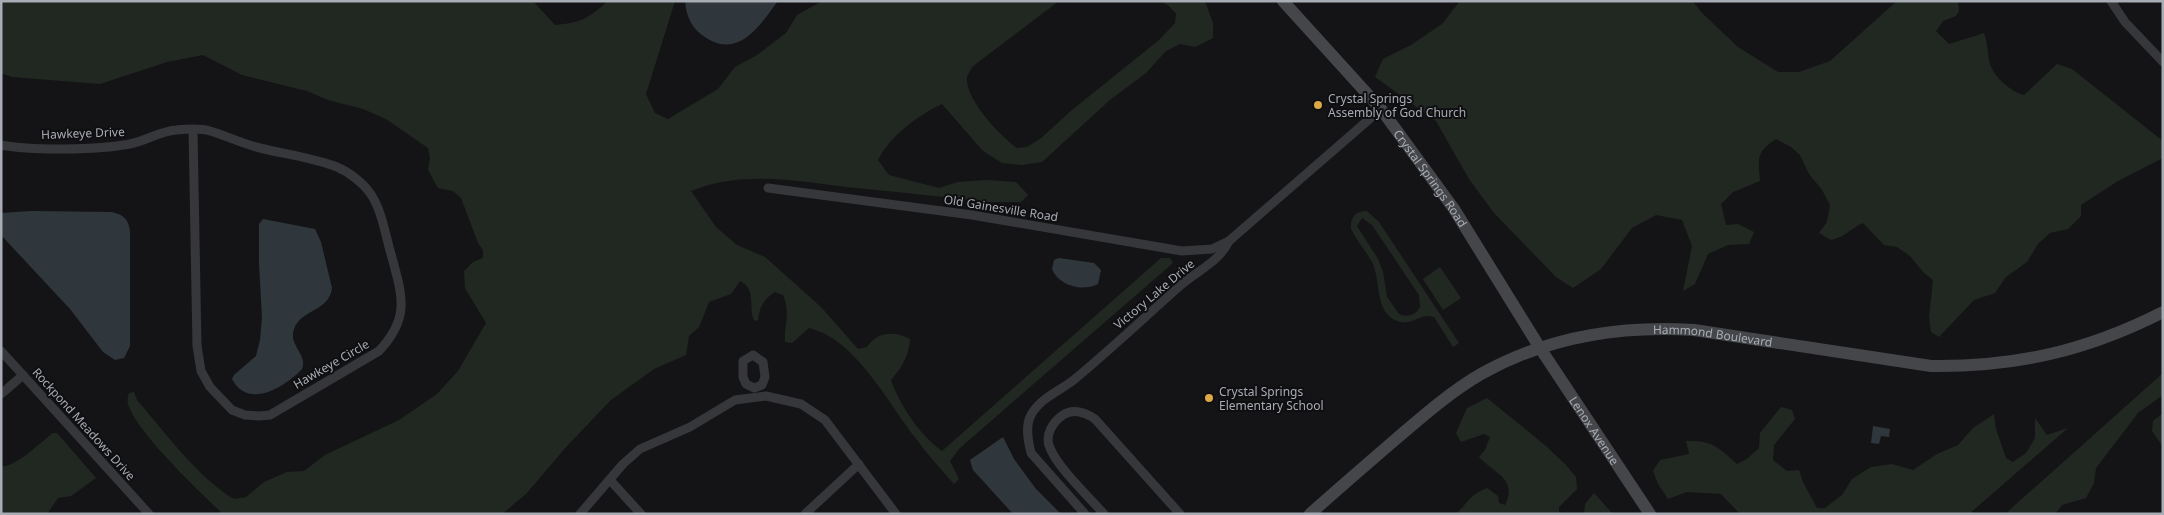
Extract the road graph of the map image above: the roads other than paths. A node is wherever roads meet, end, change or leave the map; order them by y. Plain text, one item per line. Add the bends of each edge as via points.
1 (1283, 1) edge
2 (2111, 1) edge
3 (2163, 62) edge
4 (1381, 109) junction
5 (193, 130) junction
6 (1, 145) edge
7 (768, 188) dead end
8 (1229, 241) junction
9 (2163, 312) edge
10 (1540, 348) junction
11 (1, 351) edge
12 (23, 375) junction
13 (1, 394) edge
14 (859, 464) junction
15 (610, 480) junction
16 (145, 513) edge
17 (580, 514) edge
18 (642, 514) edge
19 (805, 514) edge
20 (896, 514) edge
21 (1085, 514) edge
22 (1104, 514) edge
23 (1180, 514) edge
24 (1310, 514) edge
25 (1650, 514) edge

1 - 4 street, Crystal Springs Road
2 - 3 street via 2125,22
4 - 8 street, Victory Lake Drive
4 - 10 street, Crystal Springs Road via 1454,209
5 - 5 street, Hawkeye Circle via 209,130 257,148 337,167 357,180 370,192 378,209 401,289 399,322 392,337 379,351 270,415 245,415 232,410 210,387 201,370 196,346
5 - 6 street, Hawkeye Drive via 161,133 133,144 114,147 26,148
7 - 8 street, Old Gainesville Road via 972,215 1182,251 1212,249
8 - 21 street, Victory Lake Drive via 1225,250 1031,414 1028,441 1031,452
9 - 10 street, Hammond Boulevard via 2112,336 2056,354 2002,364 1931,366 1657,327 1604,331
10 - 24 street, Hammond Boulevard via 1480,374 1438,403
10 - 25 street, Lenox Avenue
11 - 12 street, Rockpond Meadows Drive
12 - 13 street
12 - 16 street, Rockpond Meadows Drive
14 - 15 street via 825,420 810,409 754,392 690,427 640,448
14 - 19 street
14 - 20 street
15 - 17 street
15 - 18 street
22 - 23 street via 1049,447 1048,437 1053,423 1065,414 1085,413 1096,419

